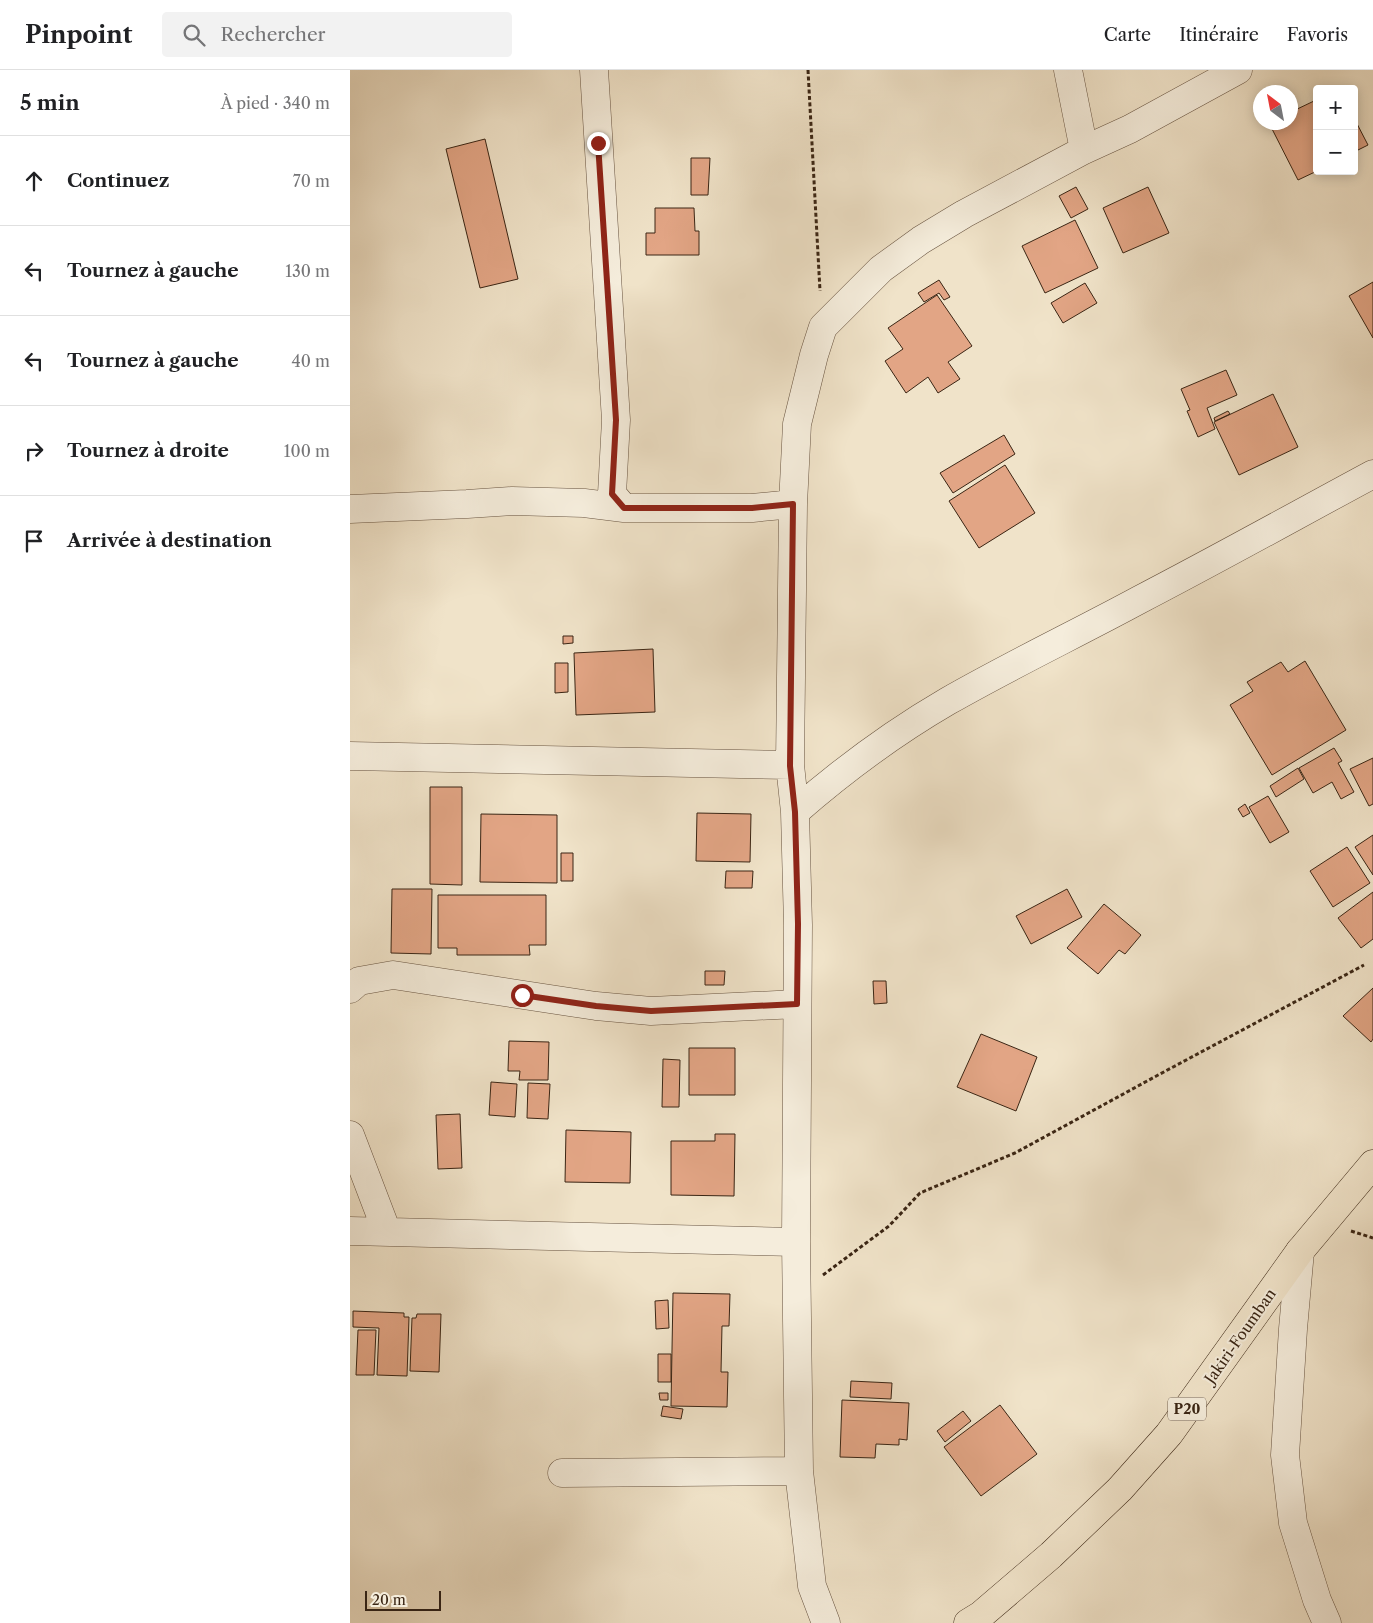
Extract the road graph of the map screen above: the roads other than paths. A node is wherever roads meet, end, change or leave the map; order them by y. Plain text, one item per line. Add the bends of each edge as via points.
1 (594, 70) edge
2 (1068, 70) edge
3 (1238, 70) edge
4 (1084, 150) junction
5 (1373, 474) edge
6 (793, 504) junction
7 (624, 508) junction
8 (350, 509) edge
9 (350, 756) edge
10 (790, 766) junction
11 (795, 812) junction
12 (350, 989) edge
13 (797, 1004) junction
14 (350, 1135) edge
15 (1373, 1164) edge
16 (350, 1231) edge
17 (387, 1232) junction
18 (796, 1242) junction
19 (1300, 1251) junction
20 (799, 1471) junction
21 (562, 1472) dead end
22 (826, 1623) edge
23 (968, 1623) edge
24 (1327, 1623) edge

1 - 7 street via 616,420 612,494
2 - 4 street
3 - 4 street via 1130,129
4 - 6 street via 921,240 881,269 823,327 797,424
5 - 11 street via 947,702 878,745
6 - 7 street via 752,508
6 - 10 street
7 - 8 street via 512,501
9 - 10 street
10 - 11 street
11 - 13 street
12 - 13 street via 359,981 393,975 596,1006 651,1011
13 - 18 street
14 - 17 street
15 - 19 main road, Jakiri-Foumban / P20
16 - 17 street
17 - 18 street
18 - 20 street
19 - 23 main road, Jakiri-Foumban / P20 via 1169,1434 1120,1489 1051,1555
19 - 24 street via 1286,1455 1293,1523
20 - 21 street
20 - 22 street via 812,1586

